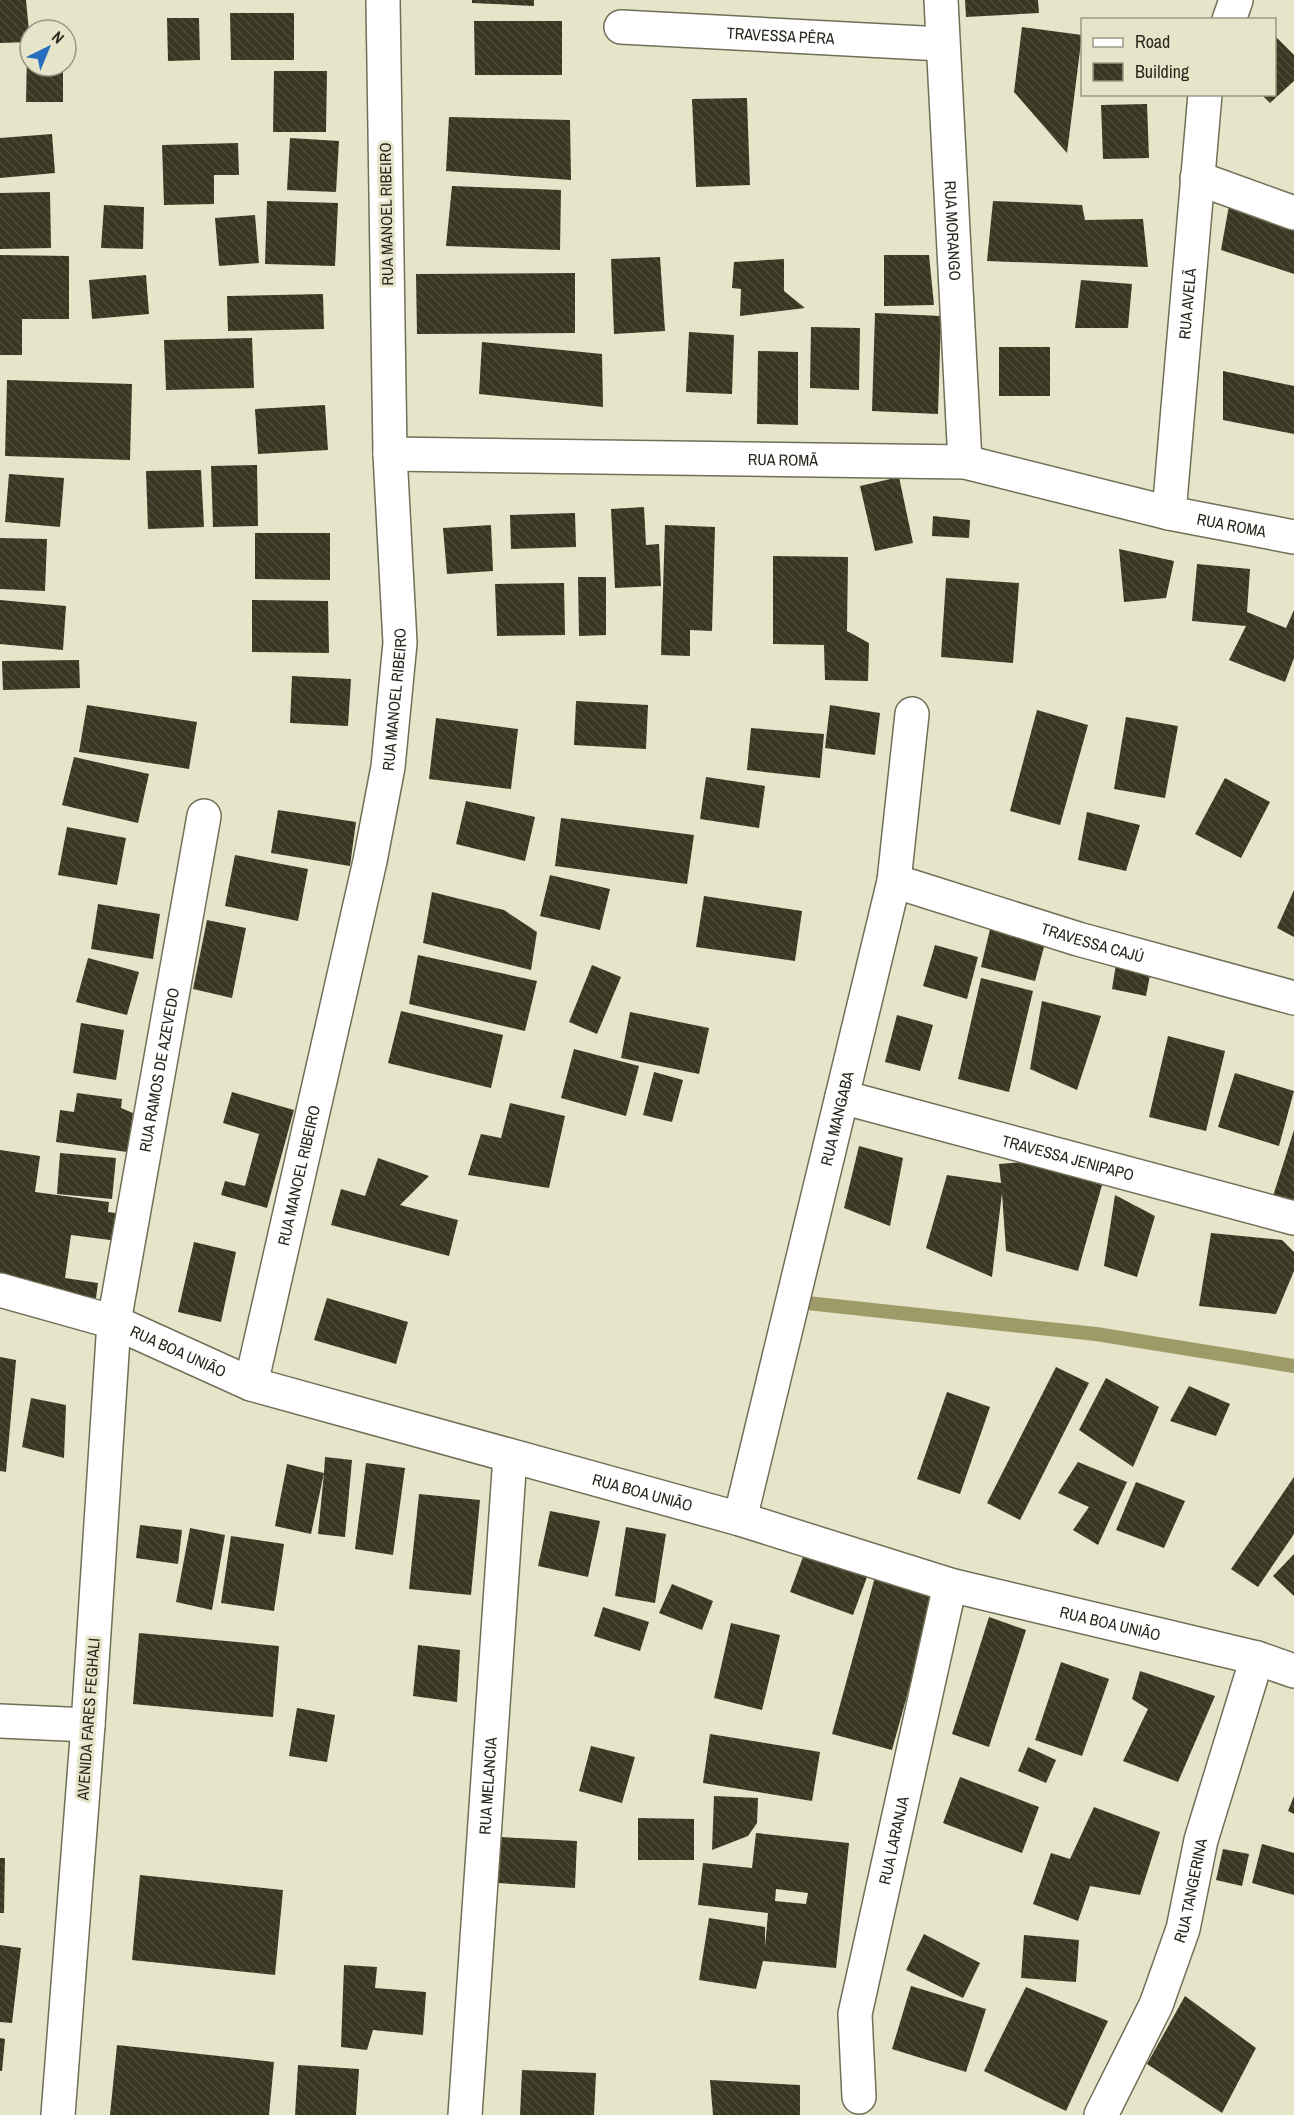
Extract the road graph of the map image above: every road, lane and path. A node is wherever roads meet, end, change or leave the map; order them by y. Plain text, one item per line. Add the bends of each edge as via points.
1 (383, 0) edge
2 (941, 0) edge
3 (1236, 0) edge
4 (1230, 18) edge
5 (621, 27) dead end
6 (942, 44) junction
7 (1205, 96) edge
8 (1197, 178) junction
9 (1294, 213) edge
10 (390, 454) junction
11 (965, 462) junction
12 (1169, 513) junction
13 (1294, 537) edge
14 (912, 714) dead end
15 (204, 816) dead end
16 (894, 881) junction
17 (1294, 998) edge
18 (842, 1097) junction
19 (1294, 1218) edge
20 (0, 1290) edge
21 (114, 1322) junction
22 (251, 1384) junction
23 (510, 1456) junction
24 (740, 1519) junction
25 (951, 1585) junction
26 (1257, 1658) junction
27 (1294, 1671) edge
28 (0, 1721) edge
29 (88, 1725) junction
30 (859, 2097) dead end
31 (58, 2115) edge
32 (465, 2115) edge
33 (1101, 2115) edge

1 - 10 street, RUA MANOEL RIBEIRO
2 - 6 street, RUA MORANGO
3 - 4 street
5 - 6 street, TRAVESSA PÊRA
6 - 11 street, RUA MORANGO
7 - 8 street, RUA AVELÃ
8 - 9 street
8 - 12 street, RUA AVELÃ
10 - 11 street, RUA ROMÃ
10 - 22 street, RUA MANOEL RIBEIRO via 400,643 388,767 338,1010
11 - 12 street, RUA ROMÃ
12 - 13 street, RUA ROMA
14 - 16 street, RUA MANGABA
15 - 21 street, RUA RAMOS DE AZEVEDO
16 - 17 street, TRAVESSA CAJÚ via 1078,939
16 - 18 street, RUA MANGABA
18 - 19 street, TRAVESSA JENIPAPO
18 - 24 street, RUA MANGABA
20 - 21 street, RUA BOA UNIÃO
21 - 22 street, RUA BOA UNIÃO
21 - 29 street, AVENIDA FARES FEGHALI
22 - 23 street, RUA BOA UNIÃO
23 - 24 street, RUA BOA UNIÃO
23 - 32 street, RUA MELANCIA
24 - 25 street, RUA BOA UNIÃO
25 - 26 street, RUA BOA UNIÃO
25 - 30 street, RUA LARANJA via 855,2014
26 - 27 street, RUA BOA UNIÃO
26 - 33 street, RUA TANGERINA via 1201,1840 1183,1929 1156,2005
28 - 29 street
29 - 31 street, AVENIDA FARES FEGHALI

